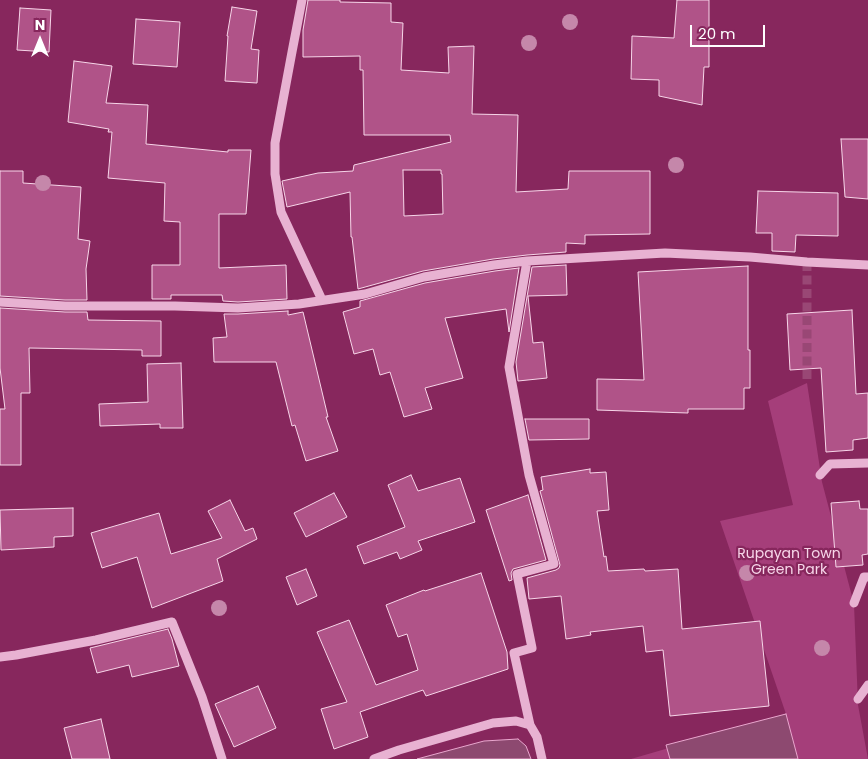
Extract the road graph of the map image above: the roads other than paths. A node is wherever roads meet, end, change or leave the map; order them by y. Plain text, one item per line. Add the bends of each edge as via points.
1 (302, 0) edge
2 (527, 261) junction
3 (868, 265) edge
4 (322, 300) junction
5 (0, 302) edge
6 (868, 463) edge
7 (820, 475) dead end
8 (866, 577) edge
9 (854, 603) dead end
10 (0, 658) edge
11 (868, 684) edge
12 (858, 699) dead end
13 (530, 725) junction
14 (222, 759) edge
15 (374, 759) edge
16 (542, 759) edge

1 - 4 street via 275,143 275,174 281,212
2 - 3 street via 665,253
2 - 4 street via 424,277 365,294
2 - 13 street via 509,367 529,475 554,564 517,574 532,648 514,653
4 - 5 street via 238,308
6 - 7 street via 830,464
8 - 9 street
10 - 14 street via 172,622
11 - 12 street
13 - 15 street via 516,721 493,723
13 - 16 street via 537,737

